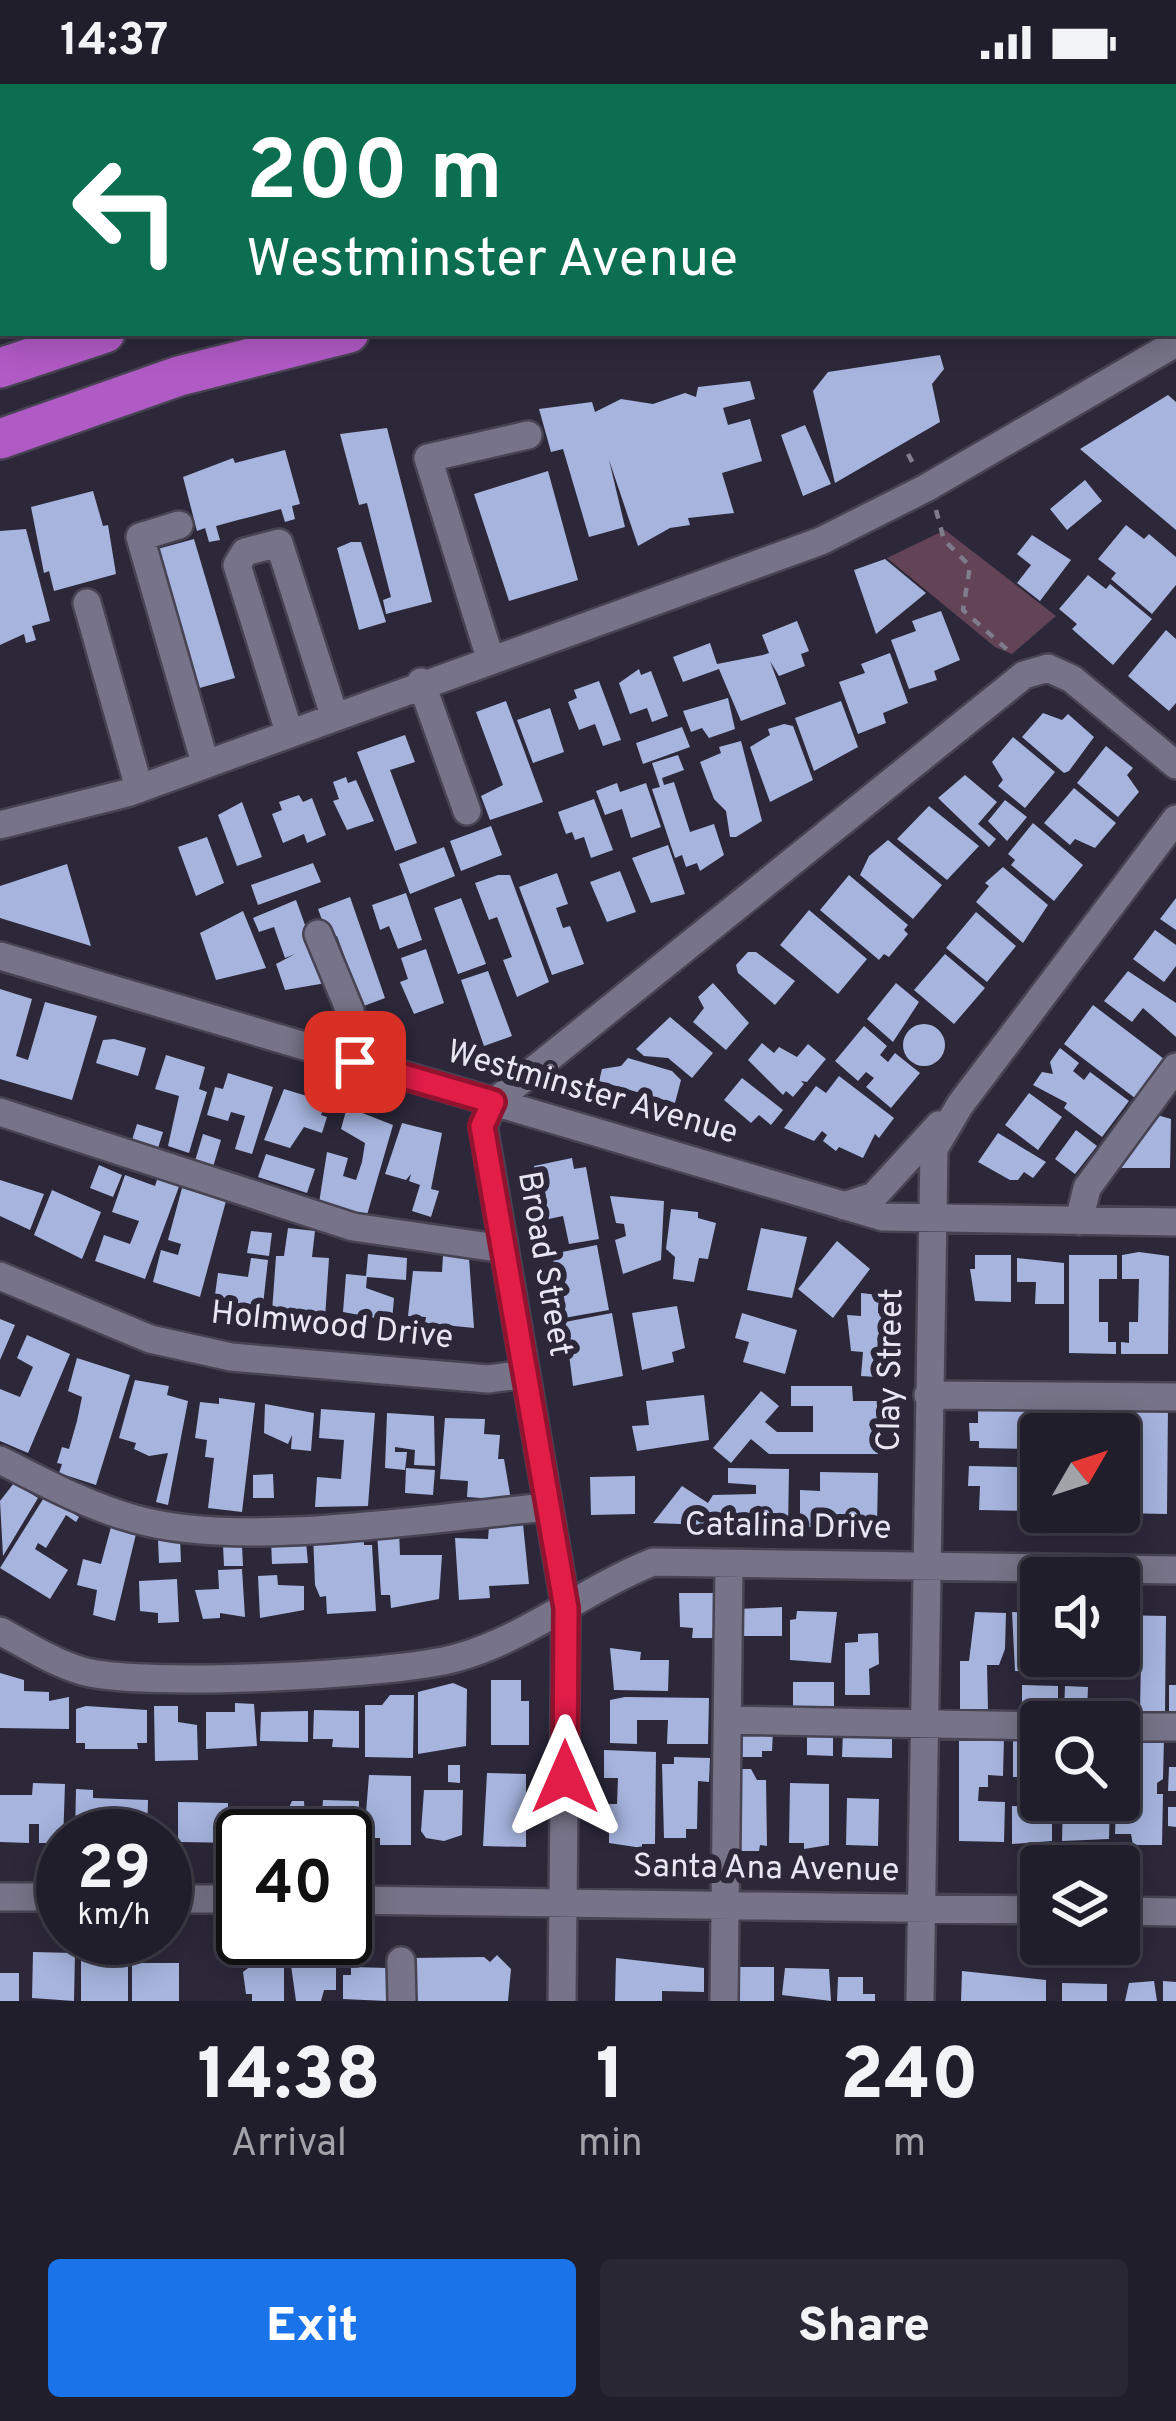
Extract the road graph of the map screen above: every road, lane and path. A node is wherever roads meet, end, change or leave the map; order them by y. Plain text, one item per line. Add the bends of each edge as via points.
1 (96, 336) edge
2 (337, 336) edge
3 (1176, 343) edge
4 (0, 368) edge
5 (528, 435) dead end
6 (0, 439) edge
7 (179, 525) dead end
8 (945, 530) dead end
9 (87, 603) dead end
10 (1012, 654) dead end
11 (490, 658) junction
12 (421, 682) junction
13 (334, 715) junction
14 (289, 732) junction
15 (205, 763) junction
16 (1176, 765) edge
17 (139, 788) junction
18 (467, 811) dead end
19 (1176, 819) edge
20 (0, 825) edge
21 (318, 934) dead end
22 (0, 956) edge
23 (355, 1062) junction
24 (1176, 1067) edge
25 (493, 1102) junction
26 (960, 1106) junction
27 (0, 1112) edge
28 (844, 1206) junction
29 (930, 1219) junction
30 (1079, 1221) junction
31 (1176, 1222) edge
32 (504, 1249) junction
33 (0, 1276) edge
34 (526, 1374) junction
35 (928, 1394) junction
36 (1176, 1396) edge
37 (0, 1460) edge
38 (548, 1507) junction
39 (729, 1564) junction
40 (925, 1567) junction
41 (1176, 1570) edge
42 (566, 1608) junction
43 (0, 1631) edge
44 (729, 1720) junction
45 (923, 1724) junction
46 (1020, 1726) edge
47 (1140, 1727) edge
48 (1176, 1727) edge
49 (0, 1897) edge
50 (36, 1898) edge
51 (372, 1900) edge
52 (565, 1903) junction
53 (724, 1906) junction
54 (922, 1909) junction
55 (1020, 1910) edge
56 (1140, 1911) edge
57 (1176, 1912) edge
58 (401, 1961) dead end
59 (402, 2001) edge
60 (562, 2001) edge
61 (724, 2001) edge
62 (920, 2001) edge

1 - 4 highway
2 - 6 highway via 179,376
3 - 11 street via 821,541
5 - 11 street via 428,458
7 - 15 street via 140,537
8 - 10 path via 970,566 963,610
9 - 17 street
11 - 12 street
12 - 13 street
12 - 18 street
13 - 14 street
13 - 14 street via 279,543 245,552 237,565
14 - 15 street
15 - 17 street
16 - 25 street via 1072,679 1048,668 1024,675
17 - 20 street
19 - 26 street, Clay Street
21 - 23 street via 350,1011
22 - 23 street, Westminster Avenue
23 - 25 street, Westminster Avenue
24 - 30 street via 1087,1188
25 - 28 street, Westminster Avenue
25 - 32 street, Broad Street via 482,1126
26 - 28 street via 874,1196
26 - 29 street, Clay Street via 934,1149
27 - 32 street via 353,1227
28 - 29 street, Westminster Avenue
29 - 30 street, Westminster Avenue
29 - 35 street, Clay Street
30 - 31 street, Westminster Avenue
32 - 34 street, Broad Street
33 - 34 street, Holmwood Drive via 150,1339 231,1357 488,1379
34 - 38 street, Broad Street
35 - 36 street
35 - 40 street, Clay Street
37 - 38 street via 138,1520 216,1532
38 - 42 street, Broad Street
39 - 40 street, Catalina Drive
39 - 42 street, Catalina Drive via 653,1562
39 - 44 street
40 - 41 street, Catalina Drive
40 - 45 street, Clay Street
42 - 43 street, Catalina Drive via 455,1658 162,1678 82,1671
42 - 52 street, Broad Street
44 - 45 street
44 - 53 street
45 - 46 street
45 - 54 street, Clay Street
47 - 48 street
49 - 50 street
51 - 52 street, Santa Ana Avenue
52 - 53 street, Santa Ana Avenue
52 - 60 street, Broad Street
53 - 54 street, Santa Ana Avenue
53 - 61 street
54 - 55 street, Santa Ana Avenue
54 - 62 street, Clay Street
56 - 57 street
58 - 59 street

